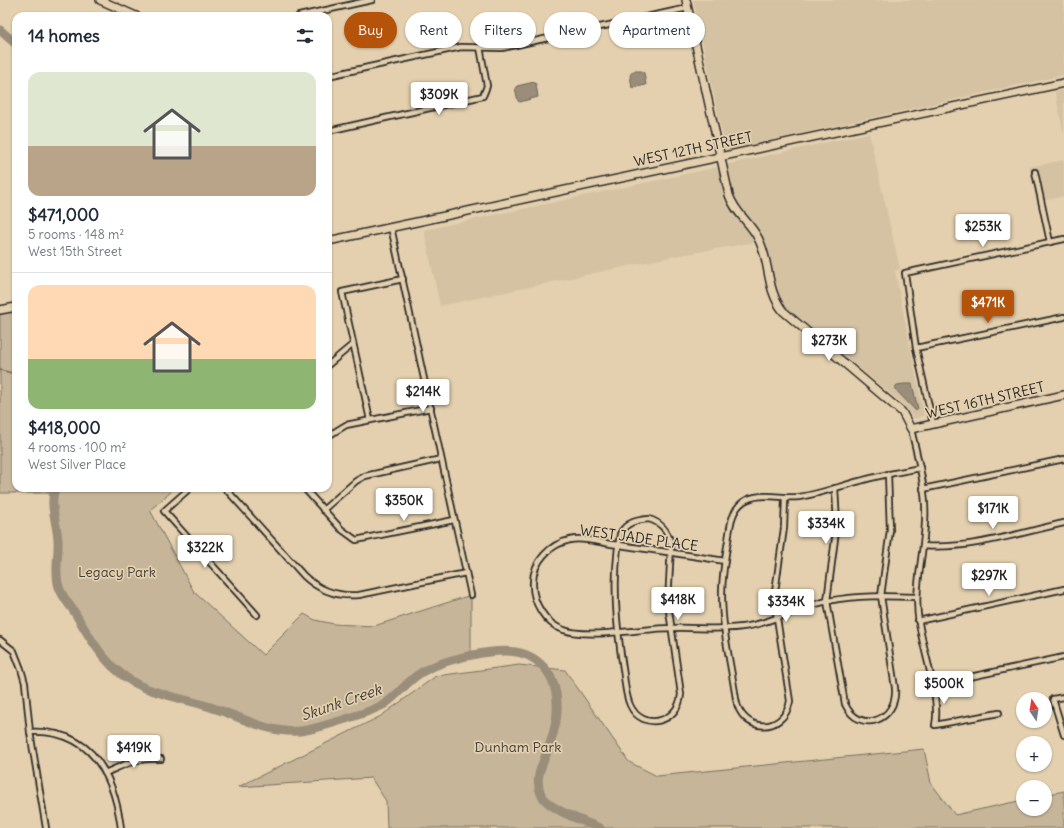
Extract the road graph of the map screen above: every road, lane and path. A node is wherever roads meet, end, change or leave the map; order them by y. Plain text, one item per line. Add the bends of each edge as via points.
1 (100, 0) edge
2 (372, 0) edge
3 (686, 0) edge
4 (688, 8) junction
5 (127, 12) edge
6 (317, 12) edge
7 (536, 41) edge
8 (470, 47) edge
9 (480, 48) edge
10 (332, 75) edge
11 (1064, 83) edge
12 (332, 130) edge
13 (721, 156) junction
14 (1035, 172) dead end
15 (391, 227) junction
16 (1064, 239) edge
17 (332, 240) edge
18 (1050, 242) junction
19 (403, 279) junction
20 (12, 308) edge
21 (0, 310) edge
22 (1064, 317) edge
23 (352, 345) junction
24 (916, 348) junction
25 (332, 362) edge
26 (1064, 395) edge
27 (430, 408) junction
28 (370, 420) junction
29 (933, 424) junction
30 (911, 429) junction
31 (332, 434) edge
32 (441, 459) junction
33 (1064, 459) edge
34 (920, 468) junction
35 (888, 474) junction
36 (835, 488) junction
37 (923, 489) junction
38 (185, 492) edge
39 (229, 492) edge
40 (307, 492) edge
41 (785, 498) junction
42 (323, 510) junction
43 (454, 520) junction
44 (1064, 523) edge
45 (619, 544) junction
46 (923, 546) junction
47 (672, 552) junction
48 (725, 562) junction
49 (466, 573) junction
50 (1064, 589) edge
51 (471, 595) dead end
52 (881, 596) junction
53 (917, 597) junction
54 (827, 601) junction
55 (257, 615) dead end
56 (777, 618) junction
57 (918, 621) junction
58 (671, 628) junction
59 (725, 628) junction
60 (617, 631) junction
61 (0, 640) edge
62 (1064, 657) edge
63 (932, 685) junction
64 (1064, 697) edge
65 (999, 713) dead end
66 (30, 732) junction
67 (1064, 736) edge
68 (161, 759) dead end
69 (105, 773) junction
70 (46, 828) edge
71 (121, 828) edge

1 - 5 main road
2 - 6 street
3 - 4 main road
4 - 7 street
4 - 13 main road
8 - 10 street
9 - 12 street via 487,86 483,96
11 - 13 main road, WEST 12TH STREET
13 - 15 main road, WEST 12TH STREET
13 - 30 main road via 733,206 759,240 776,302 783,311 902,412
14 - 18 street
15 - 17 main road, WEST 12TH STREET
15 - 19 street
16 - 18 street
18 - 24 street via 905,273
19 - 23 street via 342,292
19 - 27 street
20 - 21 main road
22 - 24 street
23 - 25 street
23 - 28 street
24 - 29 street
26 - 29 main road, WEST 16TH STREET
27 - 28 street
27 - 32 street
28 - 31 street via 346,425
29 - 30 main road, WEST 16TH STREET
30 - 34 street
32 - 42 street via 365,476
32 - 43 street
33 - 37 street
34 - 35 street
34 - 37 street
35 - 36 street
35 - 52 street via 890,530
36 - 41 street
36 - 54 street via 838,523
37 - 46 street via 926,520
38 - 55 street via 164,511
39 - 49 street via 304,576 325,591 343,596 359,595
40 - 42 street
41 - 48 street via 761,496 741,505 735,512
41 - 56 street via 784,528 774,589
42 - 43 street via 356,540
43 - 49 street
44 - 46 street via 963,545
45 - 47 street, WEST JADE PLACE
45 - 47 street via 620,534 625,527 636,521 649,519 665,529 669,535
45 - 60 street via 615,586
45 - 60 street, WEST JADE PLACE via 576,539 556,545 539,561 534,574 533,589 541,612 558,628 578,633
46 - 53 street
47 - 48 street, WEST JADE PLACE
47 - 58 street via 668,589
48 - 59 street via 722,594
49 - 51 street
50 - 57 street
52 - 53 street
52 - 54 street
52 - 54 street via 896,699 888,714 872,721 856,718 845,704
53 - 57 street
54 - 56 street
56 - 59 street via 750,626
56 - 59 street via 790,701 788,710 782,718 767,726 751,723 738,708
57 - 63 street
58 - 59 street
58 - 60 street
58 - 60 street via 681,699 670,717 658,721 638,716 629,703
61 - 66 street via 14,651 22,669
62 - 63 street
63 - 65 street via 935,725
64 - 67 street via 1053,699
66 - 69 street via 53,733 79,742 93,754
66 - 70 street
68 - 69 street via 134,760
69 - 71 street via 115,796

